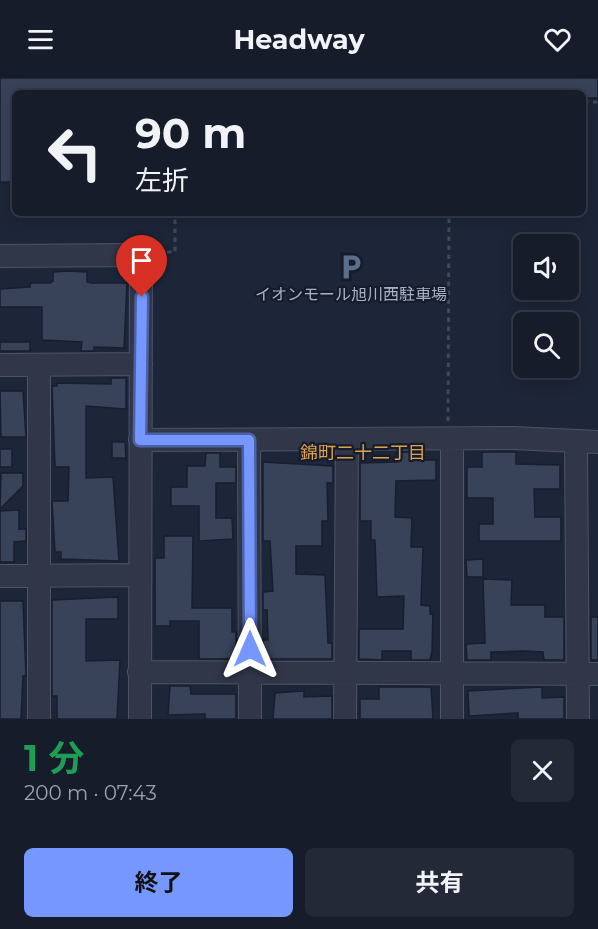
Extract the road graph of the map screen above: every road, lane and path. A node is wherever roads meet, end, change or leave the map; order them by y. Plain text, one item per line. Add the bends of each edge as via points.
1 (174, 216) edge
2 (448, 216) edge
3 (156, 252) dead end
4 (0, 256) edge
5 (141, 364) junction
6 (0, 365) edge
7 (39, 366) junction
8 (450, 433) junction
9 (347, 439) junction
10 (140, 440) junction
11 (249, 440) junction
12 (587, 442) edge
13 (140, 575) junction
14 (0, 576) edge
15 (41, 576) junction
16 (139, 672) junction
17 (250, 673) junction
18 (345, 673) junction
19 (452, 673) junction
20 (588, 674) edge
21 (39, 719) edge
22 (140, 719) edge
23 (250, 719) edge
24 (345, 719) edge
25 (452, 719) edge
26 (578, 719) edge

1 - 3 path via 175,252
2 - 8 path
4 - 5 street via 141,255
5 - 7 street
5 - 10 street
6 - 7 street
7 - 15 street
8 - 9 street
8 - 12 street
8 - 19 street
9 - 11 street
9 - 18 street
10 - 11 street
10 - 13 street
11 - 17 street
12 - 20 street
13 - 15 street
13 - 16 street
14 - 15 street
15 - 21 street
16 - 17 street
16 - 22 street
17 - 18 street
17 - 23 street
18 - 19 street
18 - 24 street
19 - 20 street
19 - 25 street
20 - 26 street

